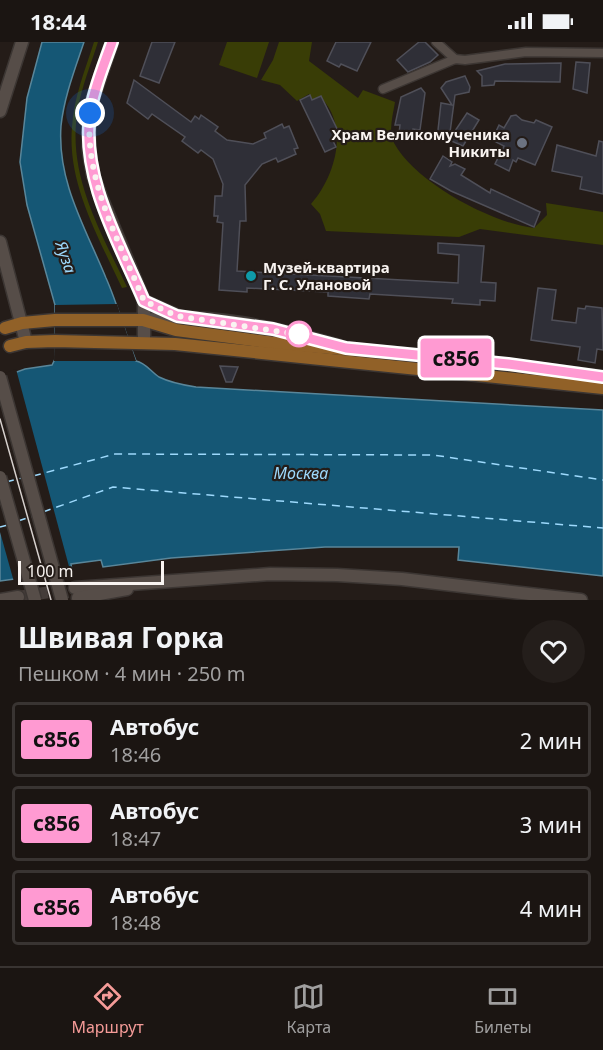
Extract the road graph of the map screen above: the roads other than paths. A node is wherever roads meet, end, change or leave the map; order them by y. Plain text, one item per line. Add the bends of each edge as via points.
1 (22, 42) edge
2 (112, 42) edge
3 (436, 42) edge
4 (603, 53) edge
5 (455, 59) junction
6 (5, 78) edge
7 (383, 89) dead end
8 (0, 111) edge
9 (0, 242) edge
10 (144, 301) junction
11 (177, 316) junction
12 (143, 320) junction
13 (22, 323) junction
14 (5, 328) dead end
15 (26, 342) junction
16 (144, 342) junction
17 (10, 346) dead end
18 (346, 348) junction
19 (0, 377) edge
20 (603, 377) edge
21 (603, 388) edge
22 (0, 477) edge
23 (76, 593) tunnel mouth
24 (98, 593) edge
25 (18, 597) dead end
26 (0, 600) edge
27 (35, 600) edge
28 (62, 600) edge
29 (581, 600) edge

1 - 6 main road
2 - 10 main road via 93,98 89,152 100,197
3 - 5 street
4 - 5 street via 526,52
5 - 7 street
6 - 8 main road
9 - 13 main road
10 - 11 main road
10 - 12 main road
11 - 12 main road
11 - 18 main road via 273,329
12 - 13 main road
12 - 16 main road
12 - 18 main road via 176,330
13 - 14 main road
13 - 15 main road
15 - 16 main road
15 - 17 main road
16 - 21 main road
18 - 20 main road
19 - 28 main road, bridge
22 - 27 main road, bridge
23 - 24 main road
24 - 29 main road via 164,582 270,574 433,582
25 - 26 main road

